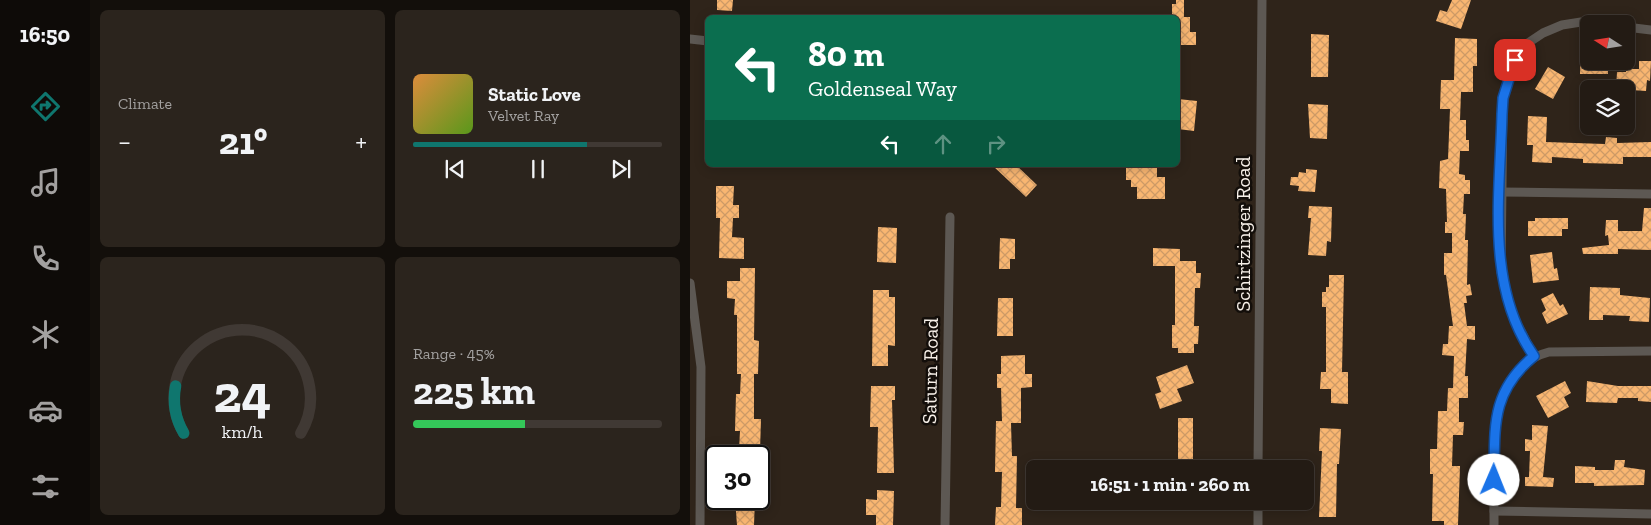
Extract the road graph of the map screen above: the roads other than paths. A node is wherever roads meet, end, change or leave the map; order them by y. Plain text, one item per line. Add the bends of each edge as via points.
1 (1262, 0) edge
2 (1580, 23) edge
3 (1635, 28) edge
4 (1651, 30) edge
5 (690, 39) edge
6 (705, 42) edge
7 (1500, 192) junction
8 (1651, 194) edge
9 (950, 217) dead end
10 (690, 283) edge
11 (1651, 351) edge
12 (1534, 356) junction
13 (1258, 460) edge
14 (1258, 510) edge
15 (1494, 511) junction
16 (1651, 514) edge
17 (700, 525) edge
18 (945, 525) edge
19 (1258, 525) edge
20 (1494, 525) edge

1 - 13 street, Schirtzinger Road
2 - 7 street via 1571,23 1543,33 1528,43 1515,60 1503,98
3 - 4 street
5 - 6 street
7 - 8 street
7 - 12 street via 1500,272 1510,312
9 - 18 street, Saturn Road
10 - 17 street via 701,367
11 - 12 street via 1569,350
12 - 15 street via 1509,380 1498,410
14 - 19 street
15 - 16 street
15 - 20 street

